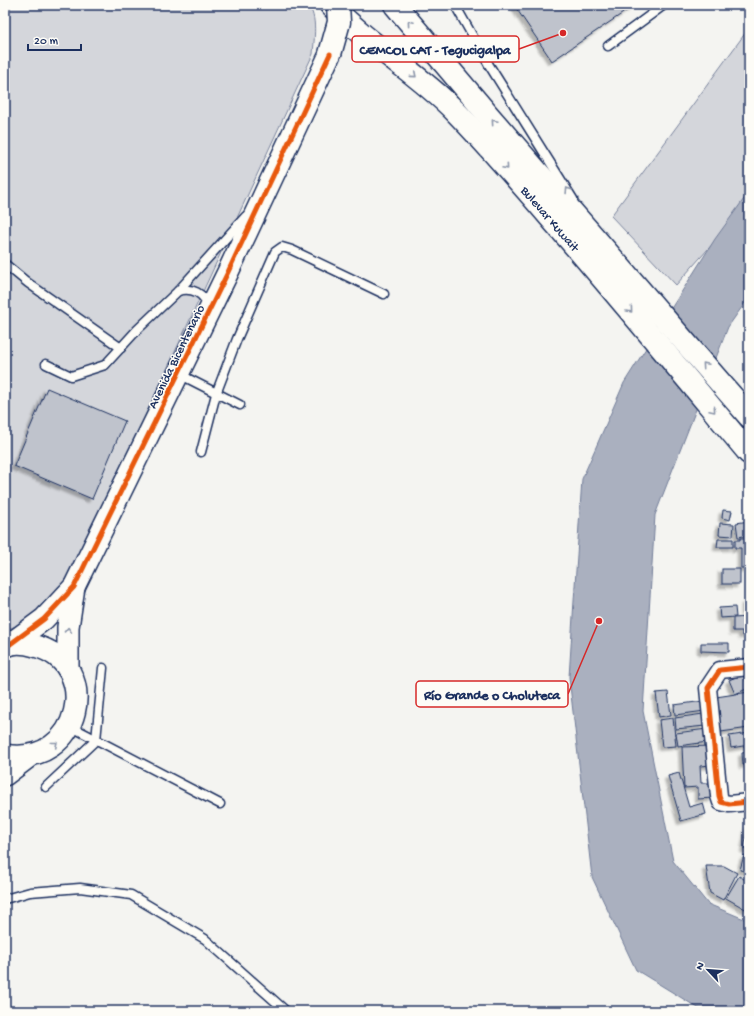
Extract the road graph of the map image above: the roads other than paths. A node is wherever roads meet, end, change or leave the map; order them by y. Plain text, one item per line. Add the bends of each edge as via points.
1 (395, 5) edge
2 (455, 5) edge
3 (664, 5) edge
4 (339, 9) edge
5 (608, 46) dead end
6 (330, 54) joint
7 (263, 196) junction
8 (603, 247) junction
9 (5, 264) edge
10 (613, 274) junction
11 (178, 291) junction
12 (384, 294) dead end
13 (208, 313) junction
14 (121, 348) junction
15 (46, 364) dead end
16 (178, 374) junction
17 (216, 394) junction
18 (240, 405) dead end
19 (749, 416) edge
20 (201, 452) dead end
21 (749, 452) edge
22 (74, 587) junction
23 (7, 645) edge
24 (749, 667) edge
25 (103, 668) dead end
26 (68, 669) junction
27 (70, 726) junction
28 (96, 740) junction
29 (5, 755) edge
30 (30, 756) junction
31 (5, 775) edge
32 (46, 787) dead end
33 (749, 802) edge
34 (220, 804) dead end
35 (5, 899) edge
36 (286, 1011) edge

8 -> 1 main road, Bulevar Kuwait
8 -> 2 lane via 489,65
3 - 5 lane
4 - 6 main road, bridge
4 -> 10 main road, Bulevar Kuwait via 373,44 413,73 446,102
6 - 7 street, Avenida Bicentenario
7 - 11 lane
7 - 13 street, Avenida Bicentenario
8 - 10 main road, Bulevar Kuwait
9 - 14 lane
19 -> 10 main road, Bulevar Kuwait
10 -> 21 main road, Bulevar Kuwait
11 - 13 lane via 200,293 207,302
11 - 14 lane
12 - 17 lane via 282,247 275,252
13 - 16 street, Avenida Bicentenario
14 - 15 lane via 105,365 71,376
16 - 17 lane
16 - 22 street, Avenida Bicentenario
17 - 18 lane
17 - 20 lane
22 - 23 street, Avenida Bicentenario via 44,619
26 -> 22 street, Avenida Bicentenario via 68,627
23 - 26 street via 26,644 42,648
24 - 33 street via 720,670 708,688 718,796 721,802 729,804
25 - 28 lane
26 - 27 street via 75,686 77,705
27 - 28 lane
30 -> 27 street via 47,750 62,738
28 - 32 lane
28 - 34 lane
29 - 30 street
30 - 31 street
35 - 36 lane via 30,892 80,888 131,895 205,939

